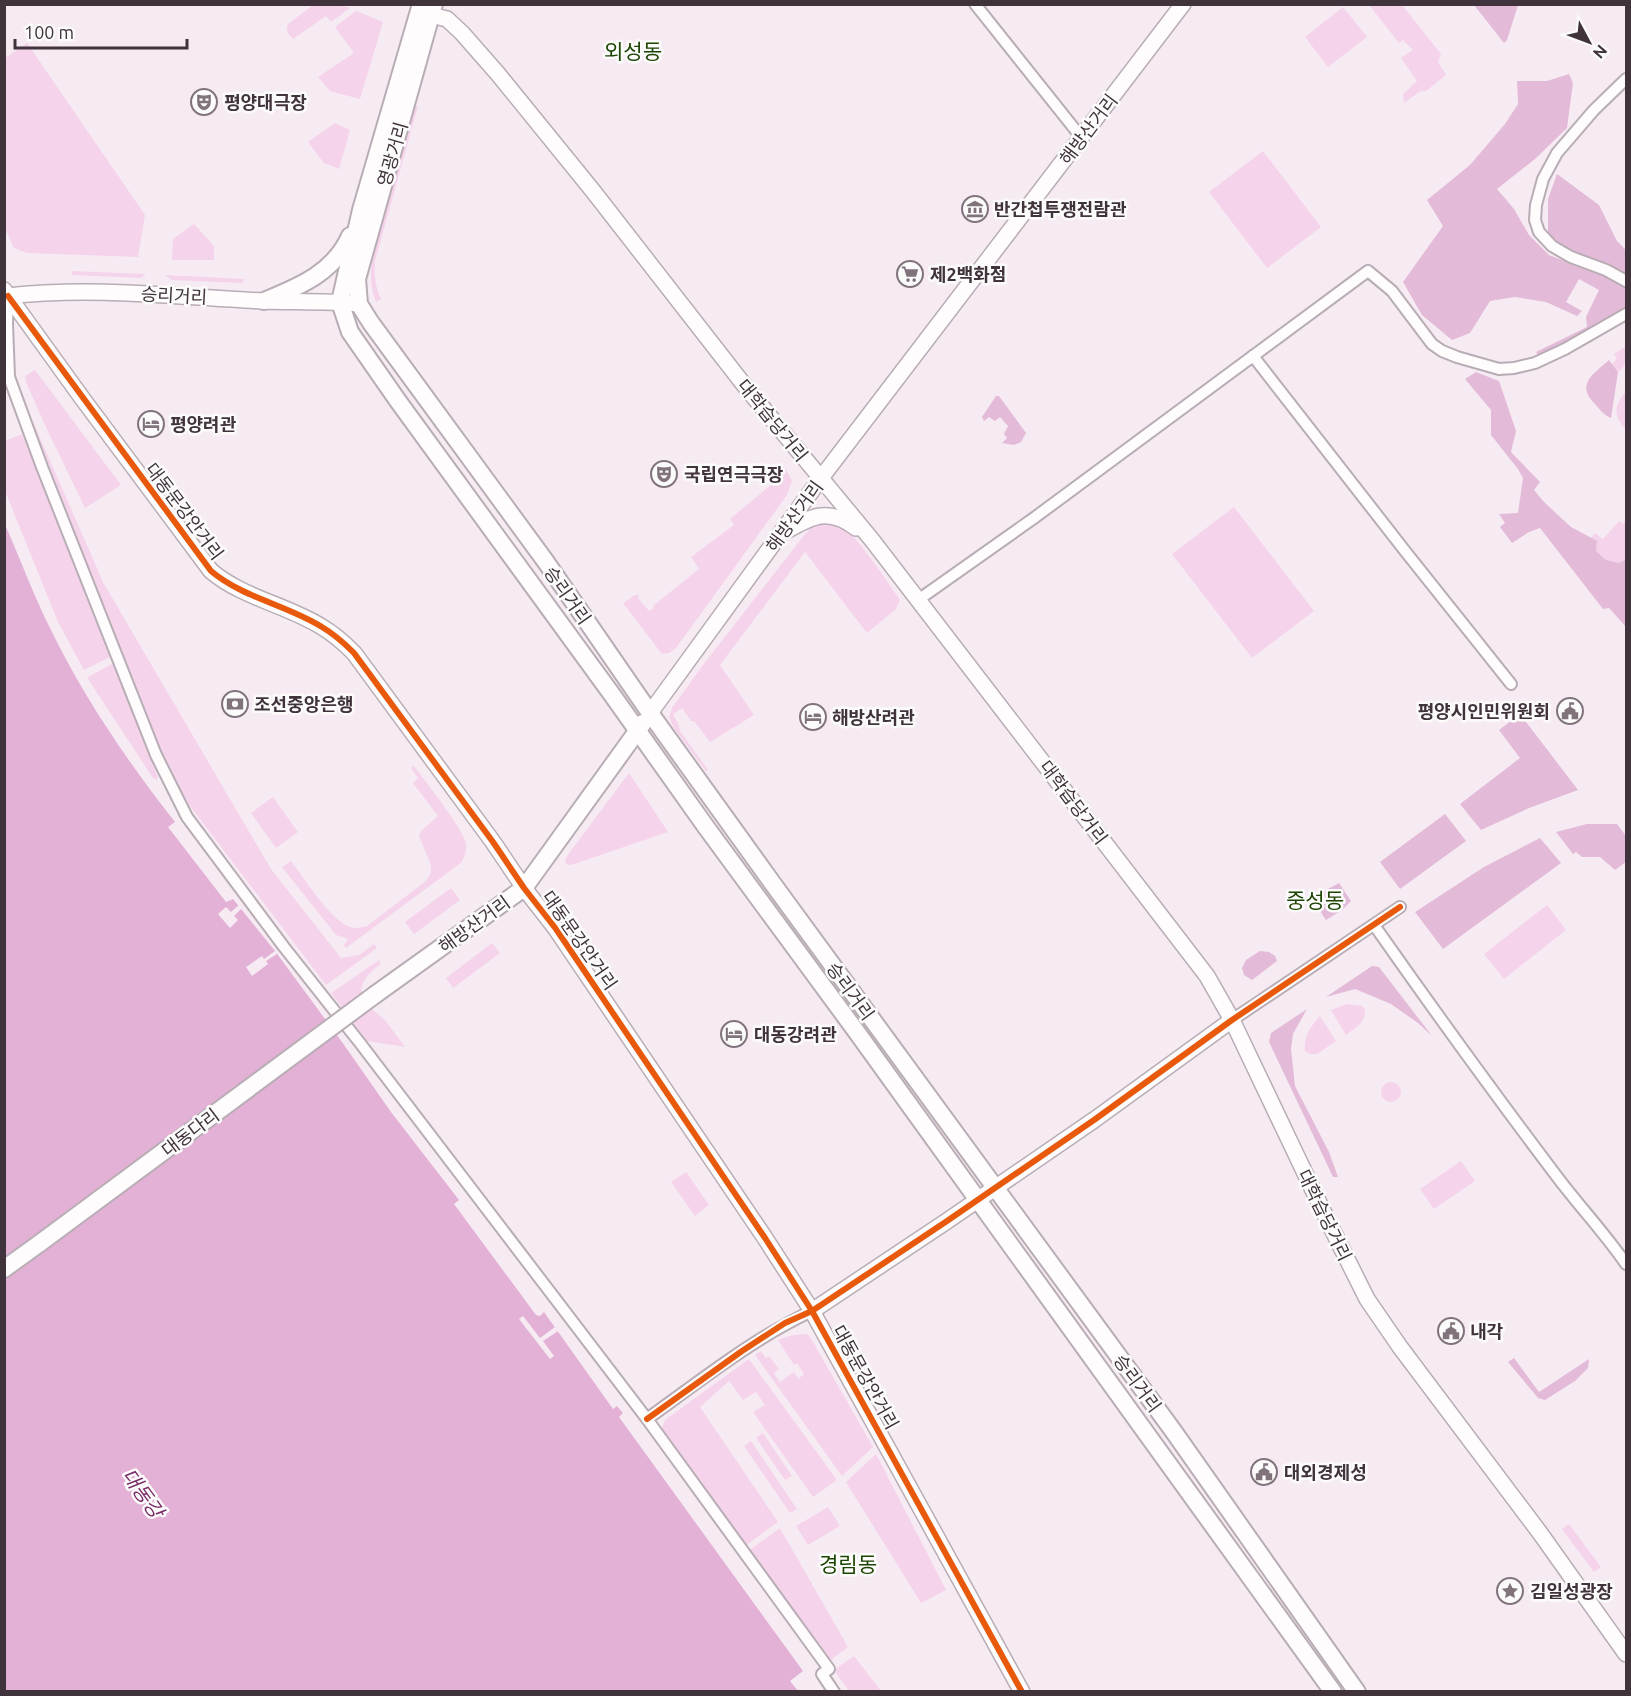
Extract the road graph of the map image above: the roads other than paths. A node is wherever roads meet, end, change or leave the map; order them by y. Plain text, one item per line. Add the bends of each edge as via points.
1 (975, 4) edge
2 (1183, 4) edge
3 (429, 8) edge
4 (1626, 79) edge
5 (1081, 137) junction
6 (361, 210) junction
7 (1626, 281) edge
8 (6, 293) edge
9 (264, 301) junction
10 (340, 302) junction
11 (359, 304) junction
12 (1626, 314) edge
13 (1253, 356) junction
14 (821, 478) junction
15 (781, 534) junction
16 (872, 540) junction
17 (918, 600) junction
18 (1511, 684) dead end
19 (650, 713) junction
20 (638, 730) junction
21 (524, 888) junction
22 (1400, 906) dead end
23 (1374, 925) junction
24 (376, 994) joint
25 (1232, 1020) junction
26 (994, 1188) junction
27 (977, 1200) junction
28 (1626, 1263) edge
29 (4, 1269) edge
30 (812, 1311) junction
31 (647, 1419) junction
32 (1626, 1654) edge
33 (834, 1692) edge
34 (1022, 1692) edge
35 (1333, 1692) edge
36 (1357, 1692) edge

1 - 5 street
2 - 5 main road, 해방산거리
3 - 6 main road, 영광거리
3 - 11 main road, 영광거리 via 357,279
3 - 14 main road, 대학습당거리 via 447,19 498,74
4 - 7 street via 1557,153 1543,179 1535,220 1539,232 1552,246
5 - 14 main road, 해방산거리
6 - 9 main road via 347,243 324,272
6 - 10 main road, 영광거리
8 - 9 main road, 승리거리 via 158,294
8 - 21 main road, 대동문강안거리 via 211,571 229,585 321,626 354,653
8 - 31 street via 9,377 156,755 187,817
9 - 10 main road, 승리거리
10 - 11 main road, 승리거리
10 - 20 main road, 승리거리 via 350,332 368,358
11 - 19 main road, 승리거리
12 - 13 street via 1535,363 1499,369 1457,357 1432,344 1392,291 1368,271
13 - 17 street
13 - 18 street
14 - 15 main road, 해방산거리
14 - 16 main road, 대학습당거리
15 - 16 main road via 808,518 832,515 849,522
15 - 19 main road, 해방산거리
16 - 17 main road, 대학습당거리
17 - 25 main road, 대학습당거리 via 1207,976
19 - 20 main road, 해방산거리
19 - 26 main road, 승리거리
20 - 21 main road, 해방산거리
20 - 27 main road, 승리거리
21 - 24 main road, 해방산거리
21 - 30 main road, 대동문강안거리 via 556,929
22 - 23 street
23 - 25 street
23 - 28 street via 1557,1177
24 - 29 main road, 대동다리, bridge
25 - 26 main road
25 - 32 main road, 대학습당거리 via 1367,1299
26 - 27 main road
26 - 36 main road, 승리거리 via 1174,1432
27 - 30 main road
27 - 35 main road, 승리거리
30 - 31 street via 777,1329
30 - 34 main road, 대동문강안거리
31 - 33 street via 829,1669 822,1674

